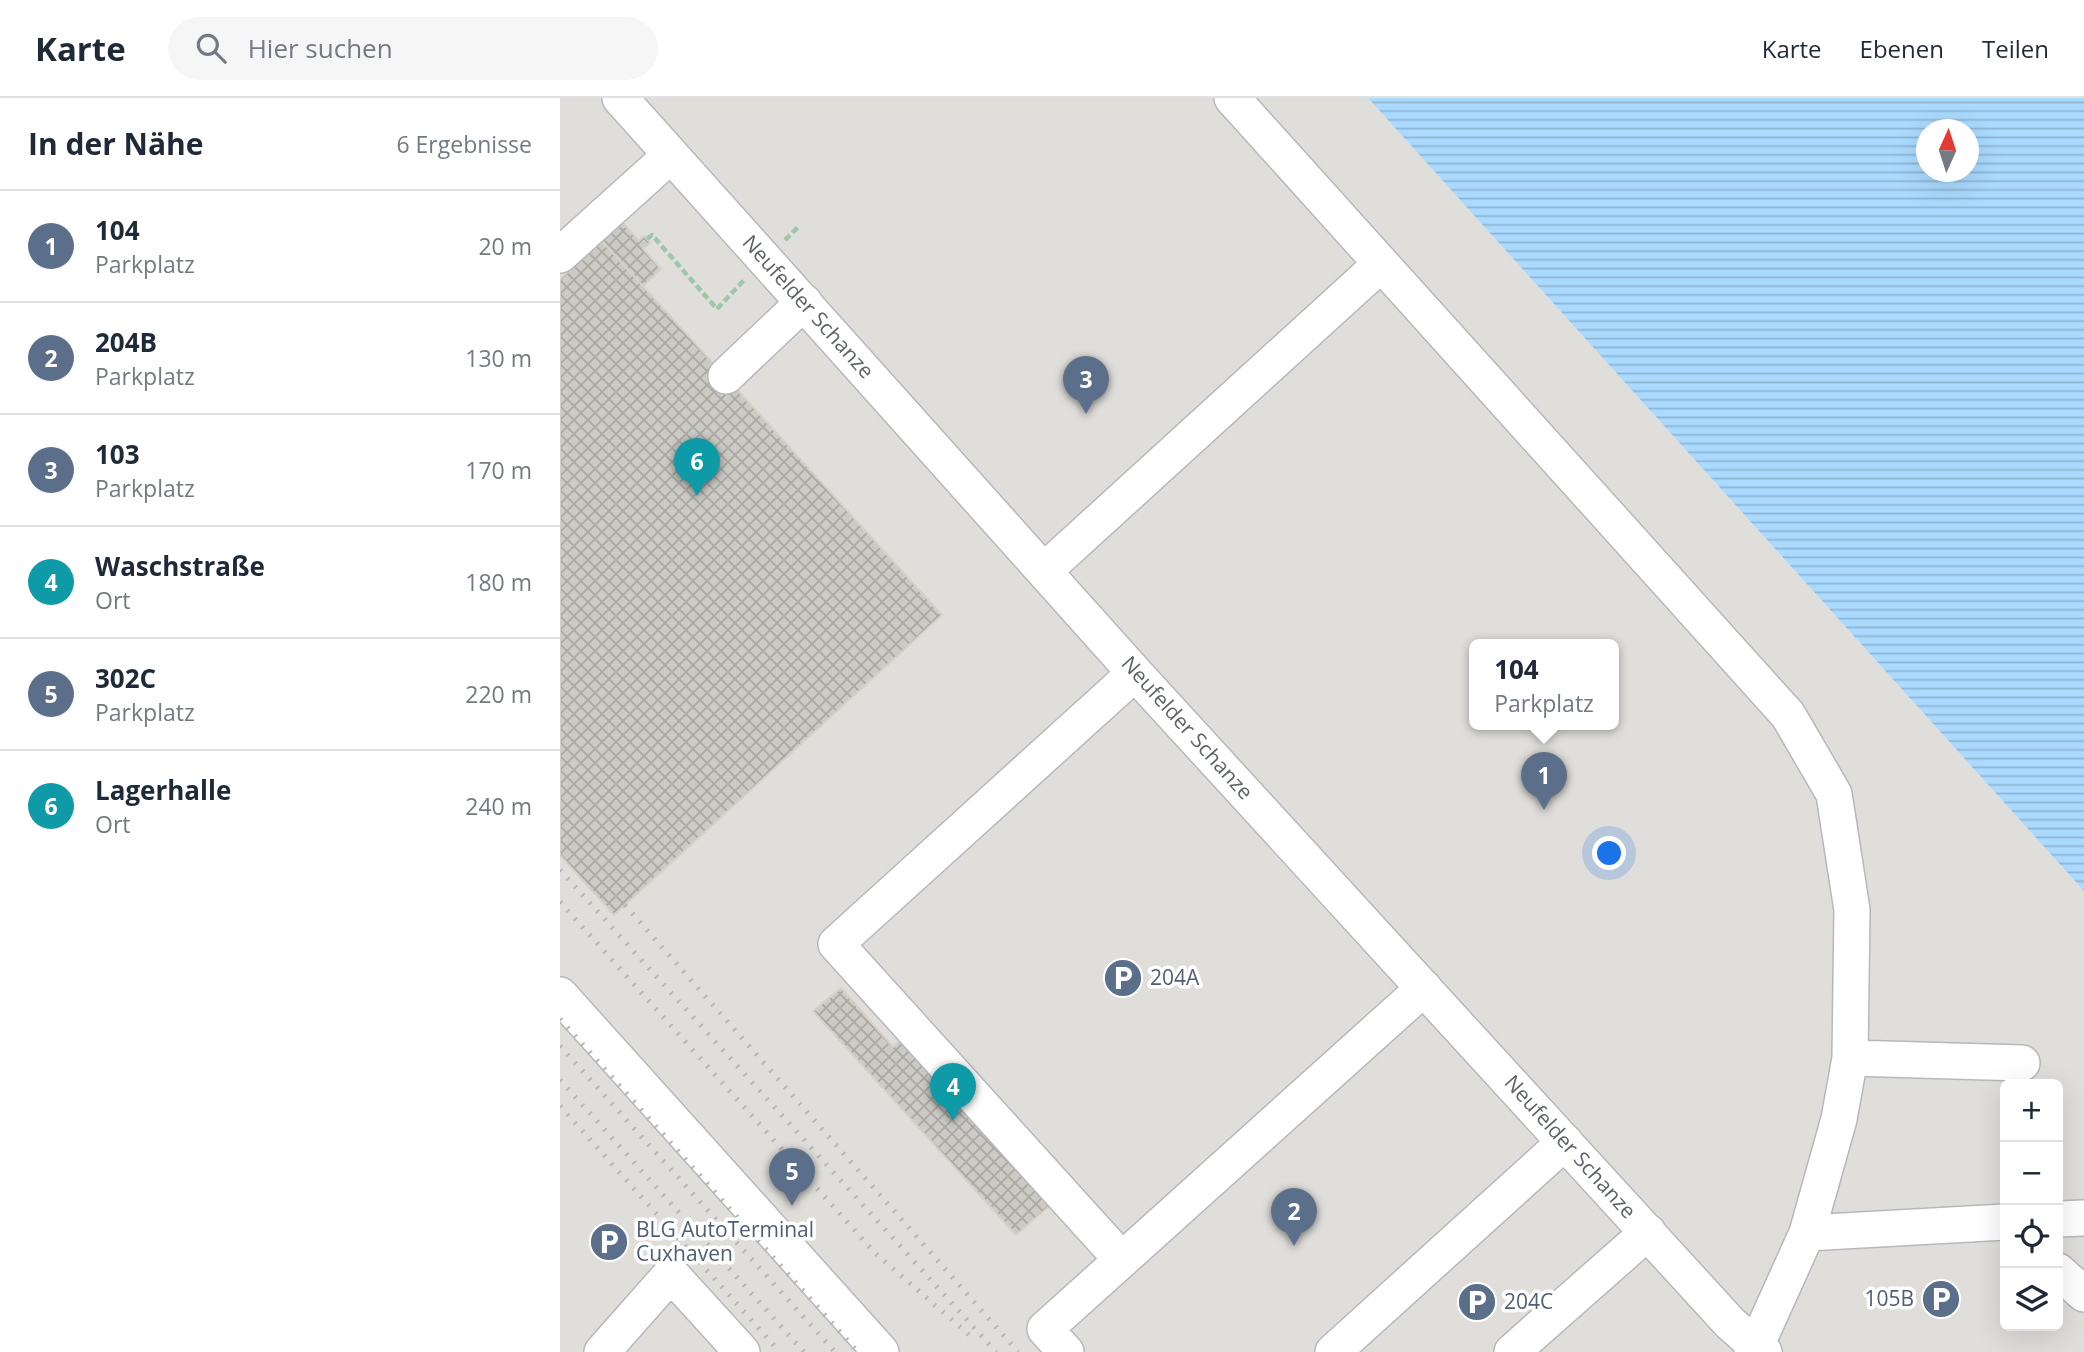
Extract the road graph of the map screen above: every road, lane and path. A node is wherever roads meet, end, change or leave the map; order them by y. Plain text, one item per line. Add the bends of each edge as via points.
1 (620, 98) edge
2 (1231, 98) edge
3 (671, 155) junction
4 (799, 227) dead end
5 (647, 240) dead end
6 (779, 245) dead end
7 (560, 255) edge
8 (1381, 264) junction
9 (749, 275) dead end
10 (804, 302) junction
11 (726, 376) dead end
12 (1044, 570) junction
13 (1135, 673) junction
14 (1424, 988) junction
15 (560, 995) edge
16 (1850, 1058) junction
17 (2022, 1063) dead end
18 (1566, 1142) junction
19 (2084, 1218) edge
20 (2063, 1219) edge
21 (2000, 1223) edge
22 (1648, 1231) junction
23 (1807, 1233) junction
24 (1122, 1260) junction
25 (2063, 1275) edge
26 (2084, 1294) edge
27 (1757, 1350) edge
28 (602, 1352) edge
29 (742, 1352) edge
30 (881, 1352) edge
31 (1066, 1352) edge
32 (1333, 1352) edge
33 (1512, 1352) edge

1 - 3 lane, Neufelder Schanze
2 - 8 lane
3 - 7 lane
3 - 10 lane, Neufelder Schanze
4 - 6 path
5 - 9 path via 652,235 717,309
8 - 12 lane
8 - 16 lane via 1788,715 1834,794 1852,911
10 - 11 lane
10 - 12 lane, Neufelder Schanze
12 - 13 lane, Neufelder Schanze
13 - 14 lane, Neufelder Schanze
13 - 24 lane via 836,944
14 - 18 lane, Neufelder Schanze
14 - 24 lane
15 - 30 lane
16 - 17 lane
16 - 23 lane via 1839,1119
18 - 22 lane, Neufelder Schanze
18 - 32 lane
19 - 20 lane
21 - 23 lane
22 - 27 lane, Neufelder Schanze
22 - 33 lane
23 - 27 lane
24 - 31 lane via 1045,1329
25 - 26 lane
28 - 29 lane via 671,1274

